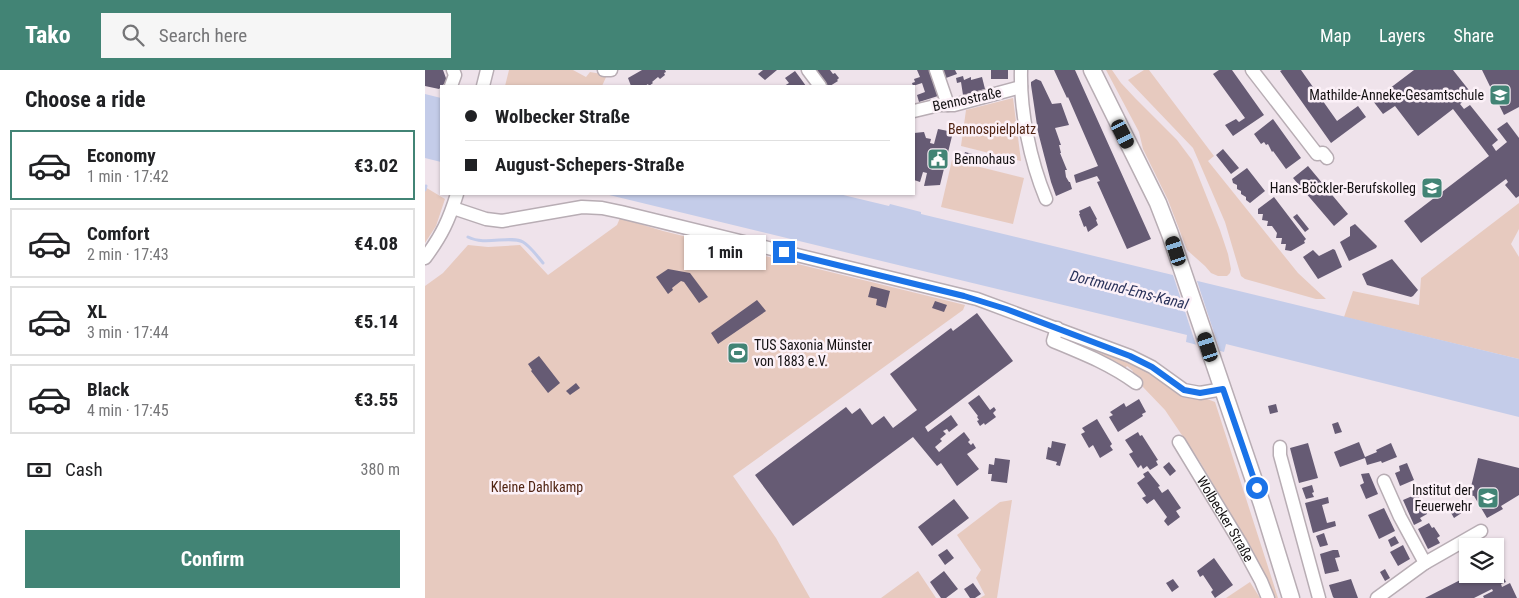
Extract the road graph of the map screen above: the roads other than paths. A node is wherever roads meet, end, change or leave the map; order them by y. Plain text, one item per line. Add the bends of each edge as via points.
1 (453, 70) edge
2 (487, 70) edge
3 (604, 70) edge
4 (611, 70) edge
5 (808, 70) edge
6 (936, 70) edge
7 (1021, 70) edge
8 (1092, 70) edge
9 (1252, 70) edge
10 (451, 85) edge
11 (483, 85) edge
12 (819, 85) edge
13 (1021, 87) junction
14 (948, 104) junction
15 (915, 111) edge
16 (1327, 158) dead end
17 (457, 195) edge
18 (1046, 199) dead end
19 (453, 208) junction
20 (425, 258) edge
21 (1057, 328) junction
22 (1136, 383) dead end
23 (1223, 389) junction
24 (1179, 442) dead end
25 (1280, 447) dead end
26 (1384, 481) dead end
27 (1481, 531) dead end
28 (1425, 563) junction
29 (1268, 598) edge
30 (1291, 598) edge
31 (1319, 598) edge
32 (1377, 598) edge

1 - 10 street via 455,75
2 - 11 street
3 - 4 street
5 - 12 street
6 - 14 street
7 - 13 street
8 - 23 main road via 1158,203
9 - 16 street via 1317,154 1323,153
13 - 14 street, Bennostraße
13 - 18 street via 1036,173
14 - 15 street, Bennostraße
17 - 19 street
19 - 20 street via 447,225
19 - 21 street via 502,221 583,207 602,208 977,299
21 - 22 street via 1053,341 1099,360
21 - 23 street via 1144,362 1184,390 1200,393
23 - 30 main road
24 - 29 street, Wolbecker Straße via 1241,544
25 - 31 street
26 - 28 street via 1399,517
27 - 28 street
28 - 32 street

